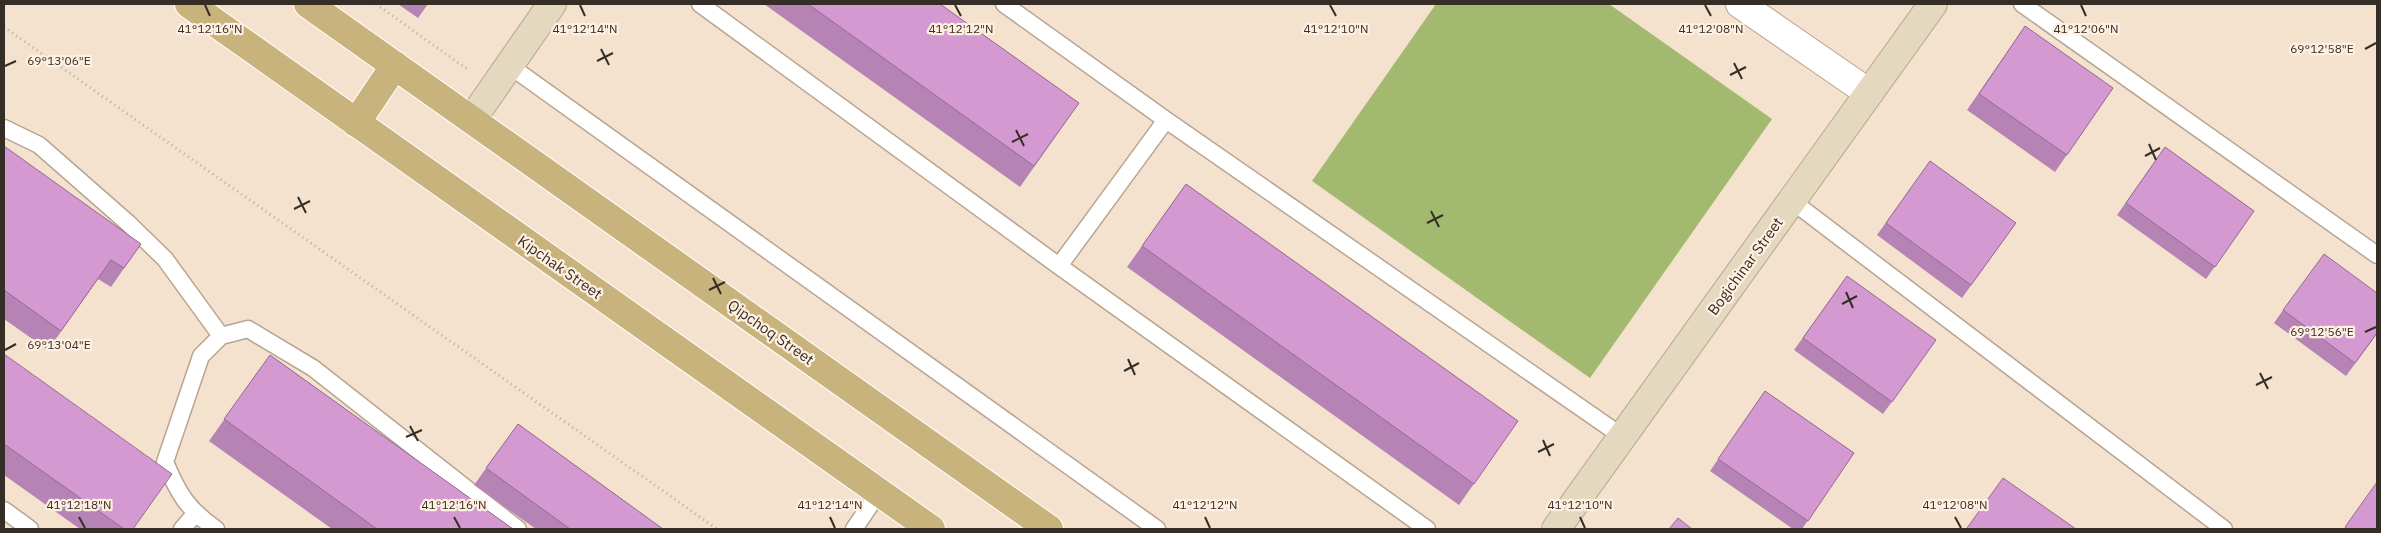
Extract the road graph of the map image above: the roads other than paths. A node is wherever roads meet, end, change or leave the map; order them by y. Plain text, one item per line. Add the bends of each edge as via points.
1 (189, 4) edge
2 (308, 4) edge
3 (552, 4) edge
4 (700, 4) edge
5 (1004, 4) edge
6 (1740, 4) edge
7 (1933, 4) edge
8 (2022, 4) edge
9 (395, 65) junction
10 (510, 66) junction
11 (1870, 93) junction
12 (472, 119) junction
13 (1166, 120) junction
14 (356, 123) junction
15 (4, 128) edge
16 (1792, 201) junction
17 (2377, 255) edge
18 (1059, 266) junction
19 (221, 336) junction
20 (1622, 437) junction
21 (879, 492) junction
22 (4, 510) edge
23 (195, 514) junction
24 (30, 529) edge
25 (182, 529) edge
26 (216, 529) edge
27 (518, 529) edge
28 (854, 529) edge
29 (931, 529) edge
30 (1049, 529) edge
31 (1157, 529) edge
32 (1427, 529) edge
33 (1556, 529) edge
34 (2224, 529) edge

1 - 14 main road, Kipchak Street
2 - 9 main road
3 - 10 street
4 - 18 lane
5 - 13 lane
6 - 11 street
7 - 11 street, Bogichinar Street
8 - 17 lane
9 - 12 main road, Qipchoq Street
9 - 14 main road
10 - 12 street
10 - 31 lane
11 - 16 street, Bogichinar Street
12 - 30 main road, Qipchoq Street
13 - 18 lane
13 - 20 lane
14 - 21 main road, Kipchak Street
15 - 19 lane via 39,145 128,223 165,259
16 - 20 street, Bogichinar Street
16 - 34 lane
18 - 32 lane
19 - 23 lane via 201,356 165,462 176,488
19 - 27 lane via 248,329 313,368
20 - 33 street, Bogichinar Street
21 - 28 lane
21 - 29 main road, Kipchak Street
22 - 24 lane
23 - 25 lane
23 - 26 lane

